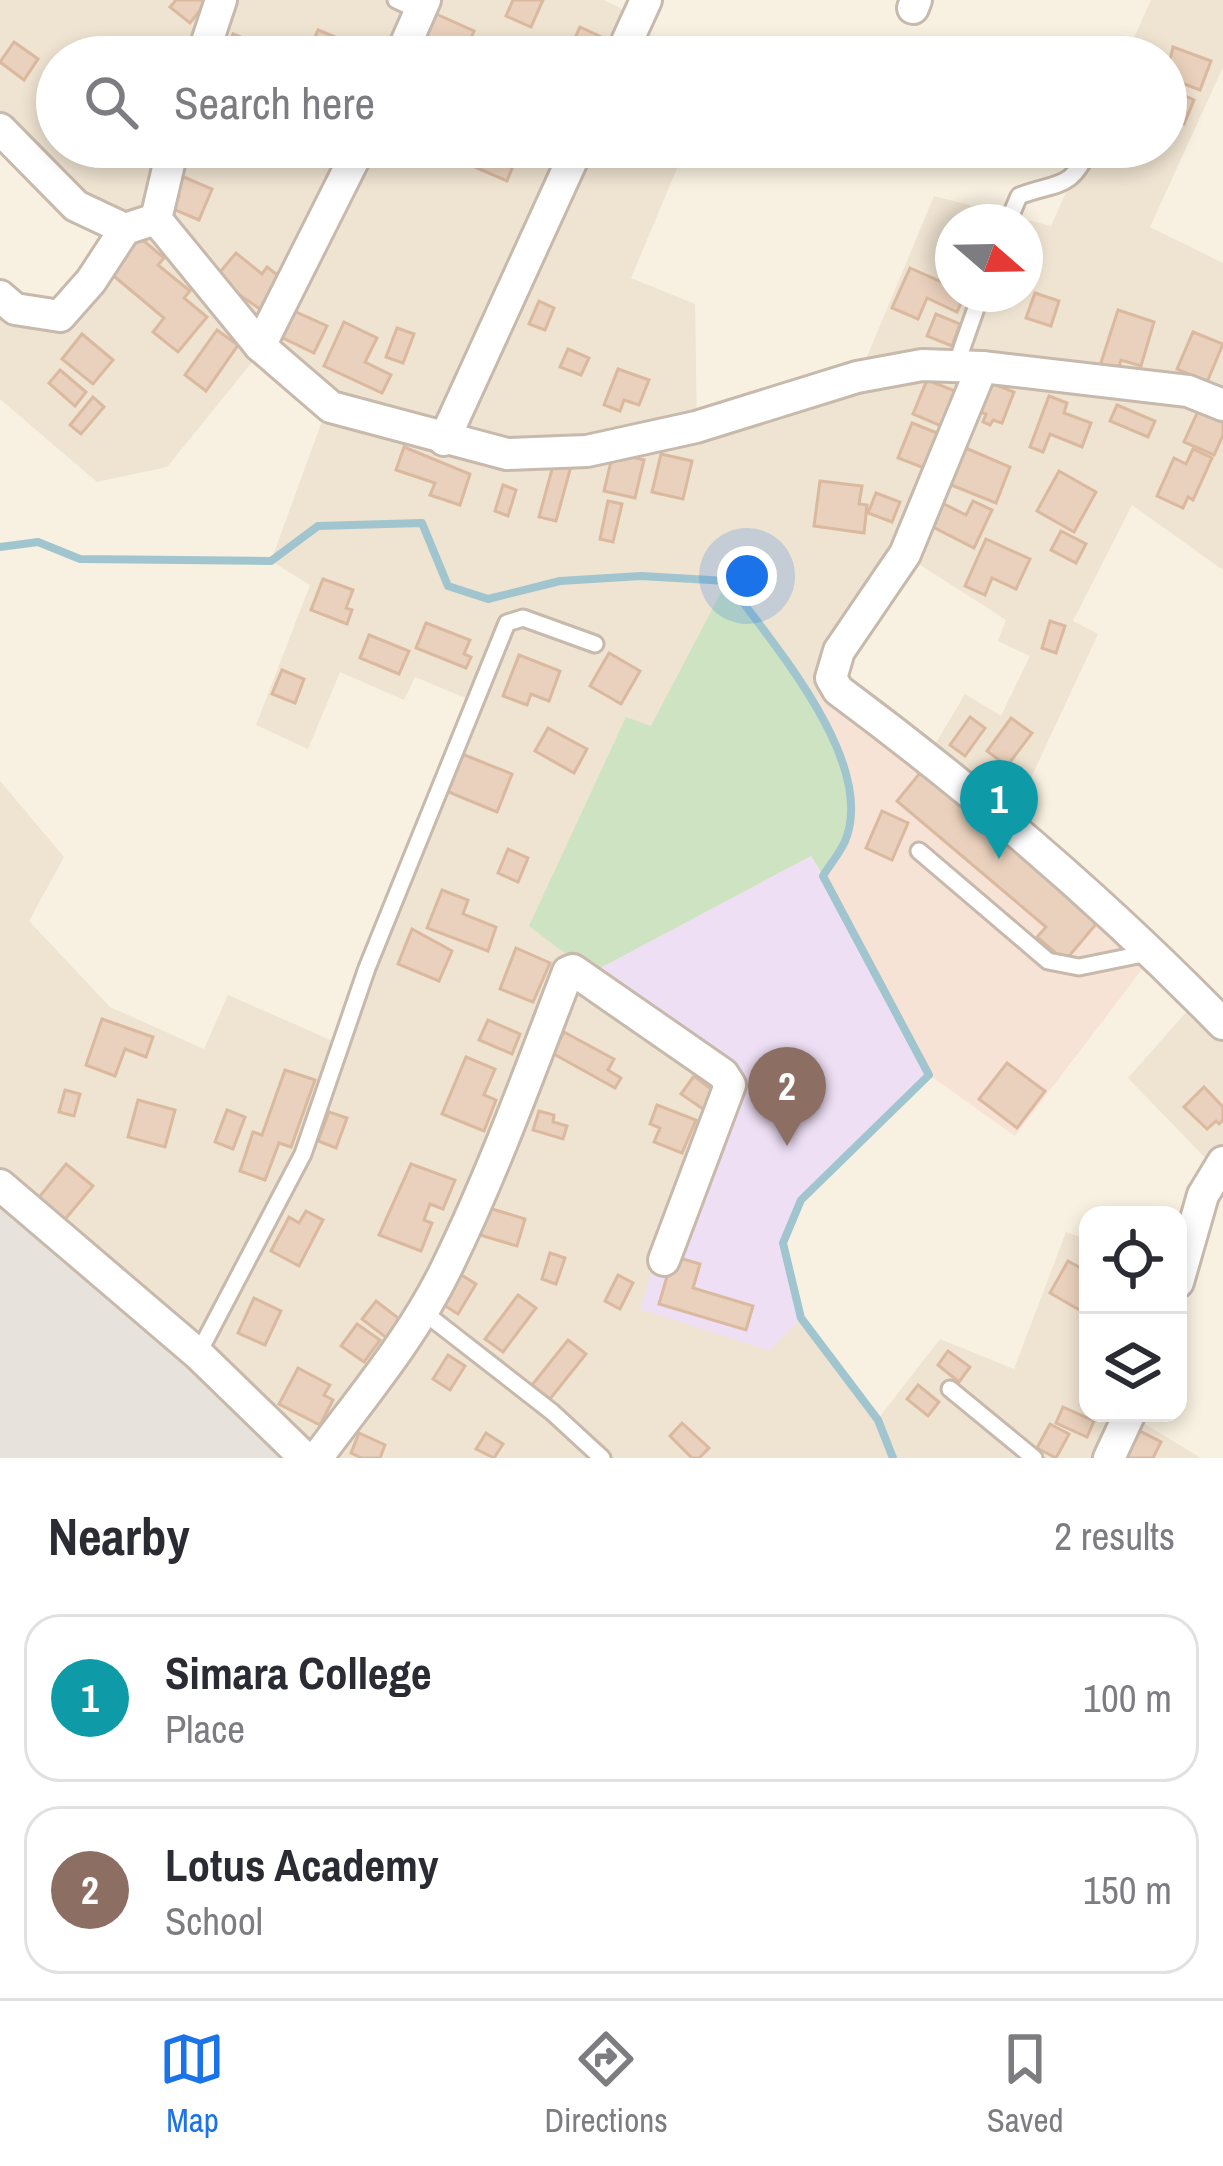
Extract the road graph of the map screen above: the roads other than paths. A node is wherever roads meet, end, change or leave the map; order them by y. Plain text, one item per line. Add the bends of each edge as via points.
1 (221, 0) edge
2 (646, 0) edge
3 (414, 4) edge
4 (209, 36) edge
5 (406, 36) edge
6 (630, 36) edge
7 (0, 129) edge
8 (36, 165) edge
9 (38, 168) edge
10 (168, 168) edge
11 (349, 168) edge
12 (568, 168) edge
13 (1081, 168) edge
14 (1015, 204) edge
15 (156, 219) junction
16 (125, 229) junction
17 (0, 296) edge
18 (978, 312) edge
19 (260, 346) junction
20 (969, 366) junction
21 (1223, 404) edge
22 (444, 440) junction
23 (595, 644) dead end
24 (919, 851) dead end
25 (1154, 952) junction
26 (1223, 1024) edge
27 (1223, 1162) edge
28 (0, 1185) edge
29 (1187, 1252) edge
30 (664, 1260) dead end
31 (421, 1310) junction
32 (198, 1354) junction
33 (950, 1389) dead end
34 (1126, 1422) edge
35 (305, 1458) edge
36 (317, 1458) edge
37 (602, 1458) edge
38 (1034, 1458) edge
39 (1108, 1458) edge

1 - 4 street
2 - 6 street
3 - 5 street
7 - 8 street
9 - 16 street via 76,206
10 - 15 street
11 - 19 street
12 - 22 street
13 - 14 lane via 1065,184 1023,194
15 - 16 street
15 - 19 street
16 - 17 street via 60,316 15,309
18 - 20 lane
19 - 22 street via 331,407
20 - 21 street via 1188,391
20 - 22 street via 857,377 587,452 507,454
20 - 25 street via 905,554 839,651 831,678
23 - 32 lane via 523,618 507,623 367,968 303,1154
24 - 25 lane via 1048,962 1079,967
25 - 26 street
27 - 29 street
28 - 32 street
30 - 31 street via 730,1084 573,970 445,1273
31 - 36 street
31 - 37 lane
32 - 35 street
33 - 38 lane
34 - 39 street

